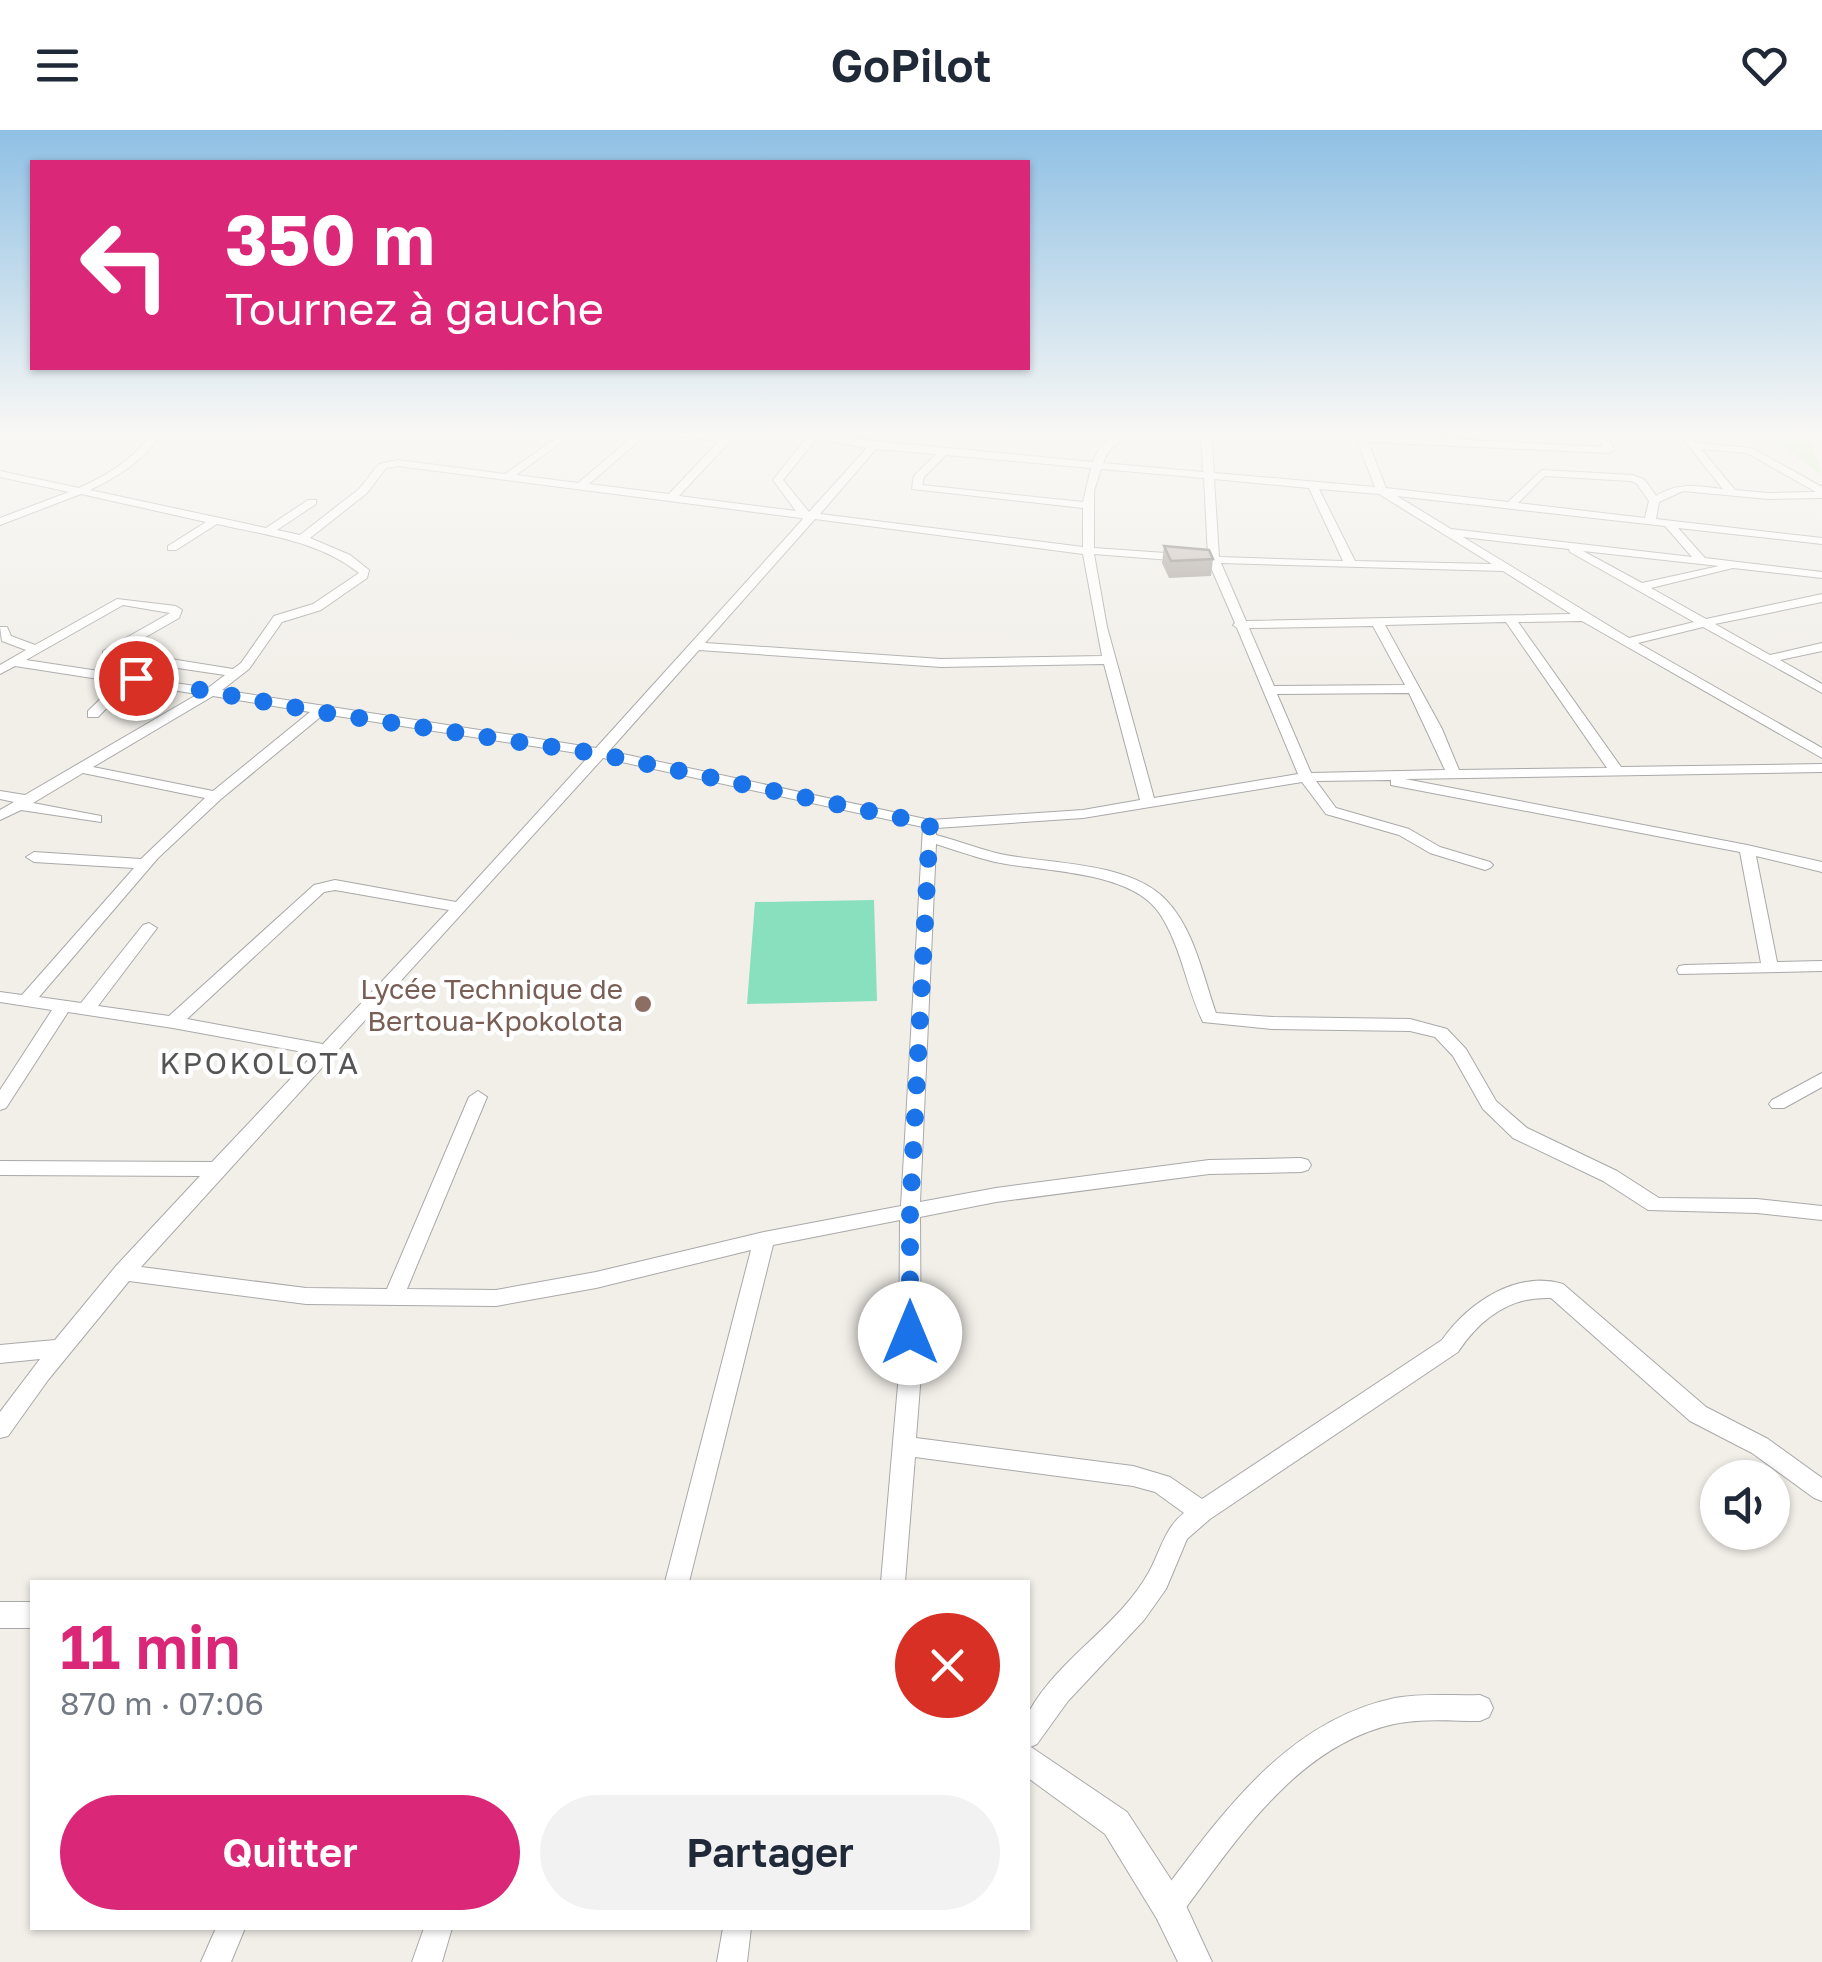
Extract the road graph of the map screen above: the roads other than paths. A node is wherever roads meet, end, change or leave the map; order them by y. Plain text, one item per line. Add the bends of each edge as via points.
1 (286, 519) edge
2 (327, 519) edge
3 (806, 519) edge
4 (829, 519) edge
5 (1089, 519) edge
6 (1211, 519) edge
7 (1329, 519) edge
8 (1428, 519) edge
9 (1646, 519) edge
10 (216, 520) joint
11 (1650, 520) joint
12 (1667, 522) junction
13 (270, 530) junction
14 (1447, 531) junction
15 (302, 539) junction
16 (1822, 542) edge
17 (1567, 546) junction
18 (172, 548) dead end
19 (1089, 551) junction
20 (1214, 560) junction
21 (1702, 560) junction
22 (1742, 565) junction
23 (1352, 566) junction
24 (1506, 568) junction
25 (1822, 575) edge
26 (1640, 587) junction
27 (1822, 598) edge
28 (1585, 617) junction
29 (1510, 620) junction
30 (1377, 622) junction
31 (1703, 622) junction
32 (1239, 625) junction
33 (3, 630) dead end
34 (1628, 642) junction
35 (696, 646) junction
36 (1822, 647) edge
37 (34, 649) junction
38 (115, 649) junction
39 (1769, 659) junction
40 (1112, 660) junction
41 (6, 666) edge
42 (241, 669) junction
43 (84, 670) junction
44 (130, 677) junction
45 (1414, 689) junction
46 (1822, 689) edge
47 (1268, 690) junction
48 (211, 692) junction
49 (320, 712) junction
50 (92, 714) dead end
51 (600, 754) junction
52 (1822, 754) edge
53 (1822, 768) edge
54 (82, 769) junction
55 (1617, 772) junction
56 (1454, 774) junction
57 (1366, 776) junction
58 (1306, 777) junction
59 (0, 796) edge
60 (216, 796) junction
61 (23, 803) junction
62 (1148, 803) junction
63 (0, 816) edge
64 (96, 819) dead end
65 (929, 830) junction
66 (1747, 849) junction
67 (34, 857) dead end
68 (144, 864) junction
69 (1485, 865) dead end
70 (1822, 867) edge
71 (460, 907) junction
72 (149, 928) dead end
73 (1822, 966) edge
74 (1770, 968) junction
75 (1685, 970) dead end
76 (0, 997) edge
77 (26, 1001) junction
78 (62, 1006) junction
79 (86, 1010) junction
80 (173, 1022) junction
81 (328, 1051) junction
82 (1822, 1079) edge
83 (478, 1097) dead end
84 (0, 1104) edge
85 (1778, 1104) dead end
86 (1301, 1166) dead end
87 (0, 1168) edge
88 (213, 1169) junction
89 (1822, 1213) edge
90 (910, 1214) junction
91 (764, 1238) junction
92 (123, 1272) junction
93 (393, 1298) junction
94 (59, 1348) junction
95 (0, 1354) edge
96 (0, 1429) edge
97 (904, 1446) junction
98 (1822, 1491) edge
99 (1193, 1507) junction
100 (678, 1580) edge
101 (894, 1580) edge
102 (0, 1614) edge
103 (30, 1615) edge
104 (1480, 1708) dead end
105 (1030, 1732) edge
106 (1030, 1761) edge
107 (1169, 1907) junction
108 (230, 1930) edge
109 (437, 1930) edge
110 (737, 1930) edge
111 (216, 1962) edge
112 (427, 1962) edge
113 (732, 1962) edge
114 (1195, 1962) edge

1 - 13 street
2 - 15 street
3 - 35 street
4 - 19 street
5 - 19 street
6 - 20 street
7 - 23 street
8 - 14 street
9 - 11 street
10 - 13 street
10 - 18 street
11 - 12 street
12 - 16 street
12 - 21 street
13 - 15 street
14 - 17 street
14 - 24 street
15 - 42 street via 366,572 338,597 278,619
17 - 21 street
17 - 26 street
19 - 20 street
19 - 40 street via 1092,594
20 - 23 street
20 - 32 street
21 - 22 street
22 - 25 street
22 - 26 street
23 - 24 street
24 - 28 street
26 - 31 street
27 - 31 street
28 - 29 street
28 - 34 street
29 - 30 street
29 - 55 street
30 - 32 street
30 - 45 street
31 - 34 street
31 - 39 street
32 - 47 street
33 - 37 street via 6,638
34 - 52 street
35 - 40 street via 941,663
35 - 51 street
36 - 39 street
37 - 38 street via 121,601 178,612
37 - 41 street
38 - 42 street
38 - 43 street
39 - 46 street
40 - 62 street
41 - 43 street
42 - 48 street
43 - 44 street
44 - 48 street
44 - 50 street
45 - 47 street
45 - 56 street
47 - 58 street
48 - 49 street
48 - 54 street
49 - 51 street
49 - 60 street
51 - 65 street
51 - 71 street
53 - 55 street
54 - 60 street
54 - 61 street
55 - 56 street
56 - 57 street
57 - 58 street
57 - 66 street
58 - 62 street
58 - 69 street via 1330,810
59 - 61 street
60 - 68 street
61 - 63 street
61 - 64 street
62 - 65 street
65 - 89 street via 997,857 1117,880 1146,892 1177,928 1209,1018 1410,1024 1442,1034 1489,1104 1520,1132 1656,1205
65 - 90 street
66 - 70 street
66 - 74 street
67 - 68 street
68 - 77 street
71 - 80 street via 335,885 319,888
71 - 81 street
72 - 79 street
73 - 74 street
74 - 75 street
76 - 77 street
77 - 78 street
78 - 79 street
78 - 84 street
79 - 80 street
80 - 81 street
81 - 88 street
82 - 85 street
83 - 93 street
86 - 90 street via 1209,1167 996,1195
87 - 88 street
88 - 92 street
90 - 91 street
90 - 97 street
91 - 93 street via 496,1298
91 - 100 street
92 - 93 street via 306,1296
92 - 94 street
94 - 95 street
94 - 96 street
97 - 99 street via 1134,1476 1162,1484
97 - 101 street
98 - 99 street via 1760,1446 1698,1414 1556,1290 1536,1288 1503,1296 1450,1346
99 - 105 street via 1135,1612
102 - 103 street
104 - 107 street via 1397,1711 1347,1725 1289,1763
106 - 107 street via 1116,1823
107 - 114 street
108 - 111 street
109 - 112 street
110 - 113 street

